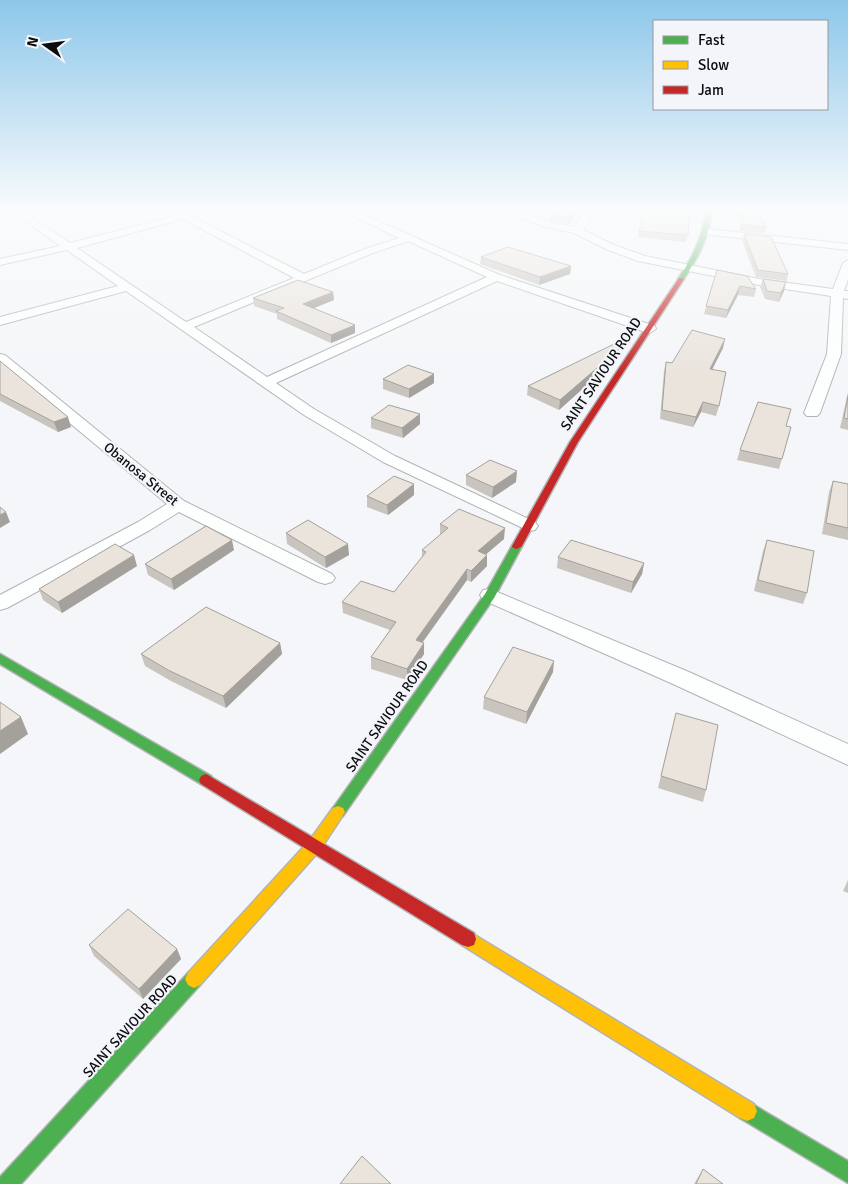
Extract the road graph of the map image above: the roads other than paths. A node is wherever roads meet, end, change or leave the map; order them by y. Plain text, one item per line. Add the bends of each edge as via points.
1 (95, 265) edge
2 (279, 265) edge
3 (334, 265) edge
4 (469, 265) edge
5 (675, 265) edge
6 (691, 265) edge
7 (848, 265) edge
8 (689, 268) junction
9 (496, 277) junction
10 (303, 278) junction
11 (128, 287) junction
12 (842, 294) edge
13 (0, 321) edge
14 (187, 326) junction
15 (650, 329) junction
16 (841, 355) edge
17 (0, 358) edge
18 (265, 383) junction
19 (812, 413) dead end
20 (178, 505) junction
21 (529, 526) junction
22 (325, 578) dead end
23 (490, 595) junction
24 (0, 603) edge
25 (0, 658) edge
26 (848, 755) edge
27 (315, 845) junction
28 (848, 1173) edge
29 (7, 1184) edge

1 - 11 street
2 - 10 street
3 - 10 street
4 - 9 street
5 - 8 street
6 - 8 street, SAINT SAVIOUR ROAD
7 - 12 street
8 - 12 street
8 - 15 street, SAINT SAVIOUR ROAD
9 - 15 street
9 - 18 street
10 - 14 street
11 - 13 street
11 - 14 street
12 - 16 street
14 - 18 street
15 - 21 street, SAINT SAVIOUR ROAD via 574,442
16 - 19 street
17 - 20 street, Obanosa Street
18 - 21 street via 389,459
20 - 22 street, Obanosa Street
20 - 24 street
21 - 23 street, SAINT SAVIOUR ROAD
23 - 26 street
23 - 27 street, SAINT SAVIOUR ROAD
25 - 27 street
27 - 28 street
27 - 29 street, SAINT SAVIOUR ROAD

